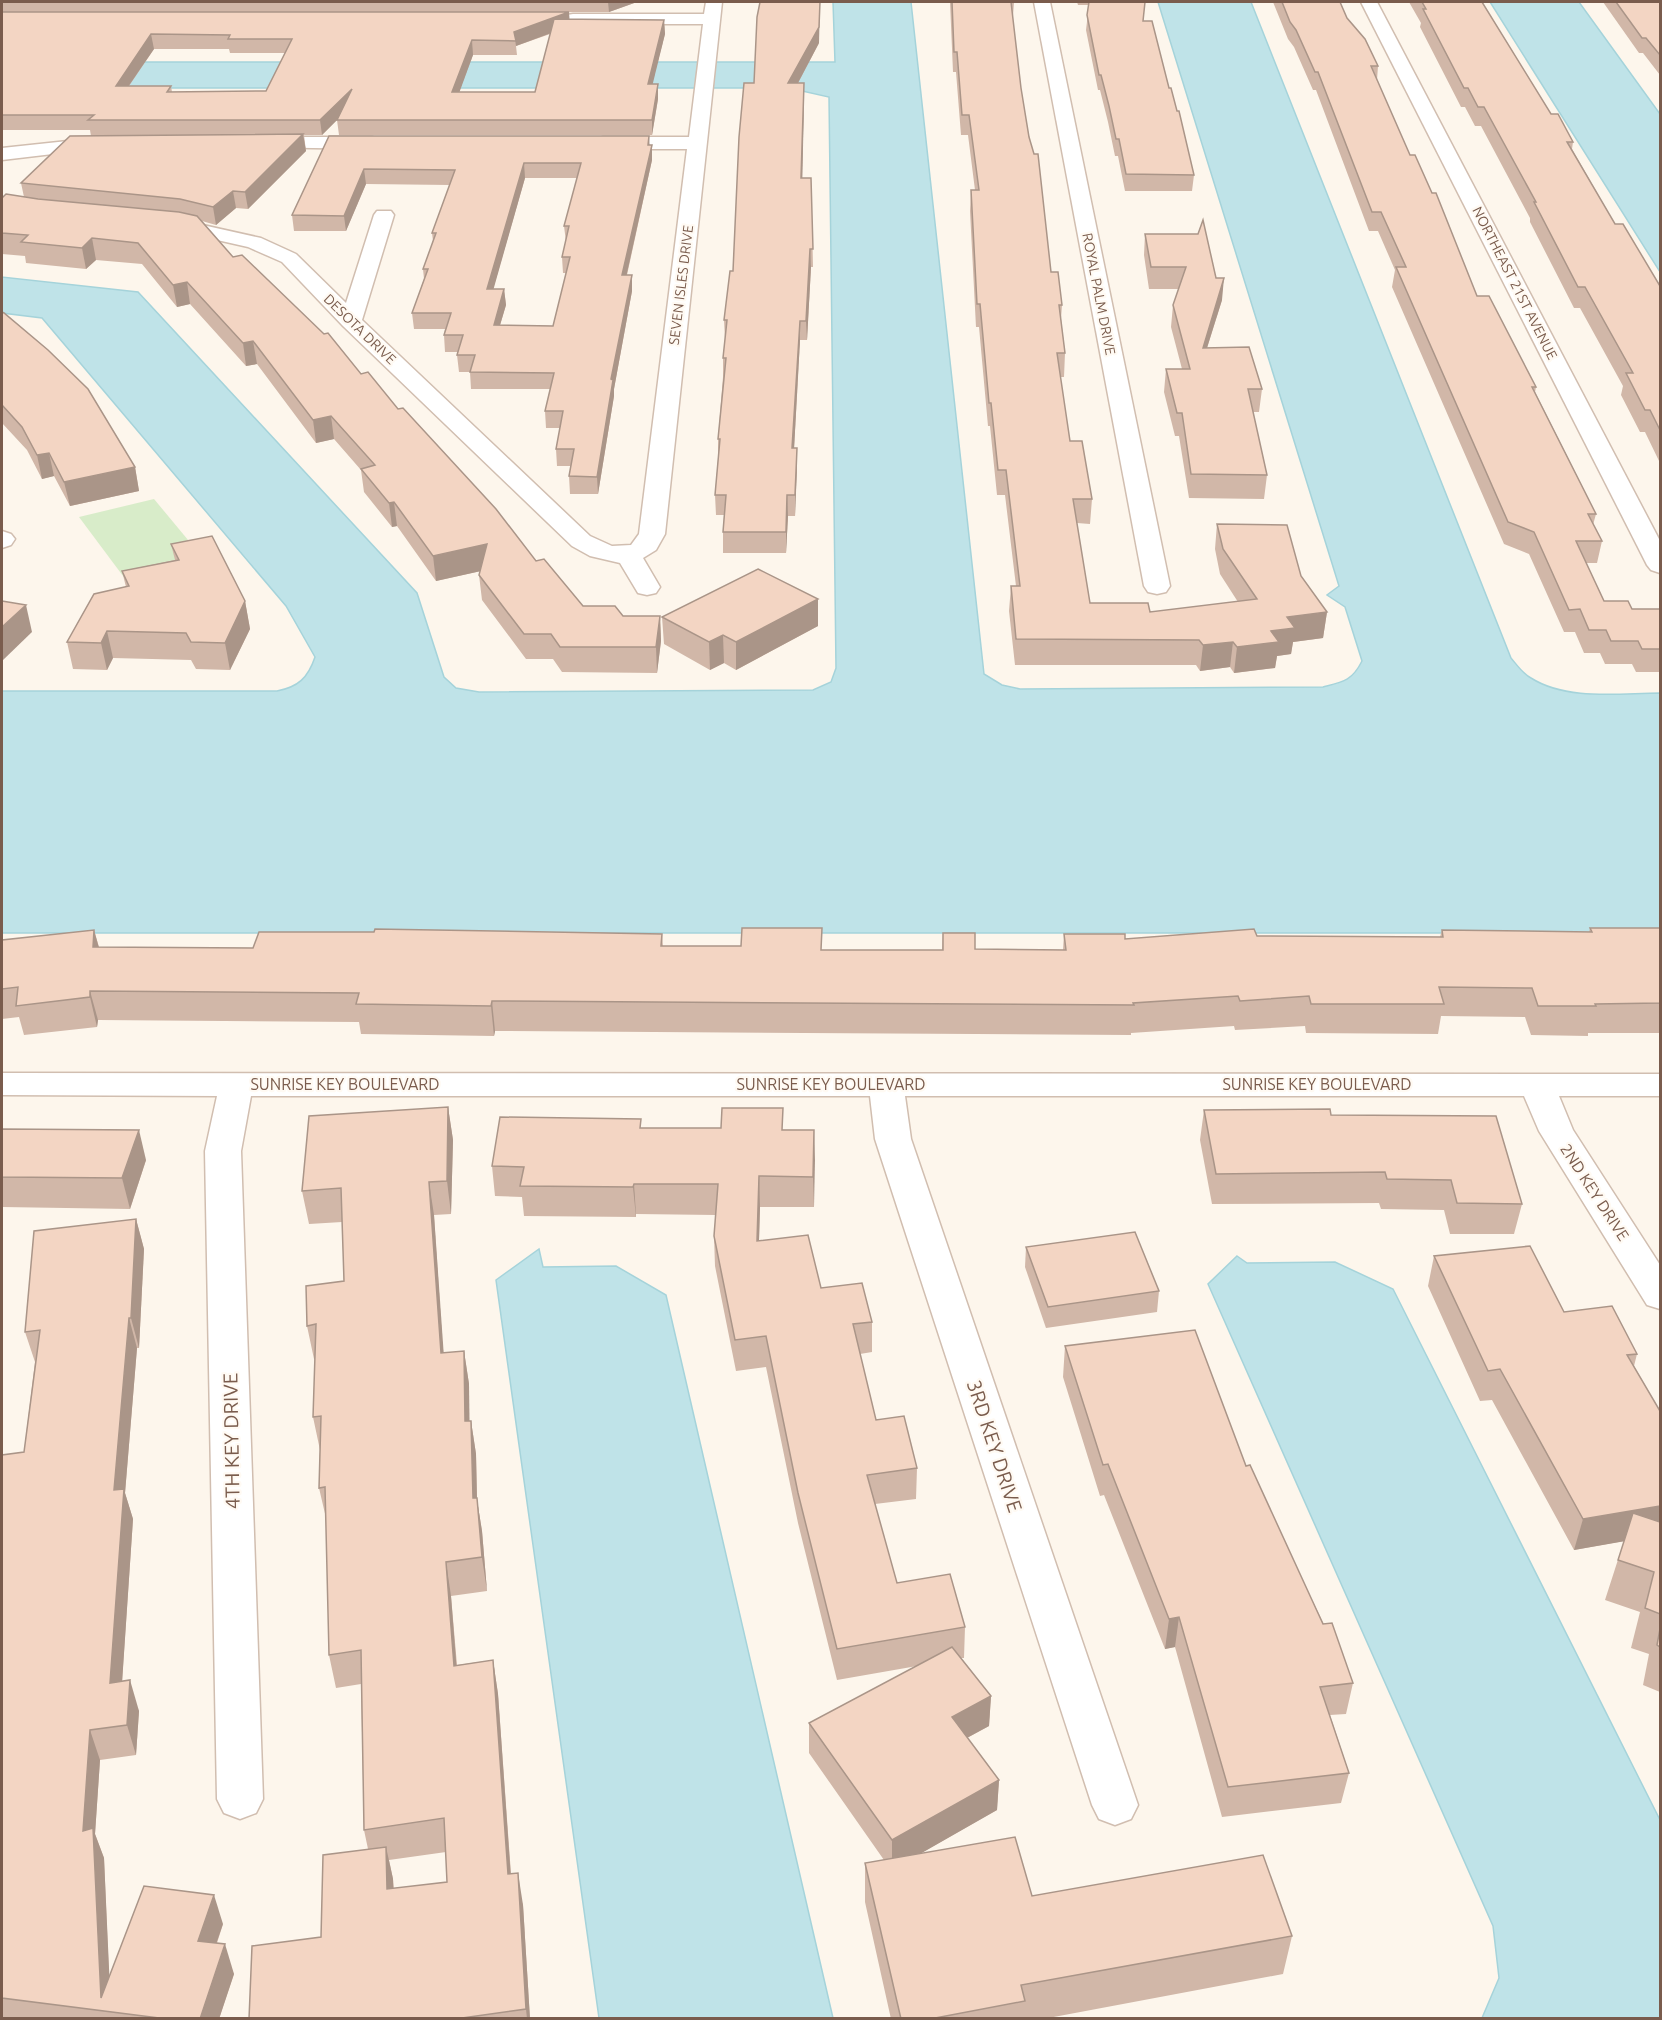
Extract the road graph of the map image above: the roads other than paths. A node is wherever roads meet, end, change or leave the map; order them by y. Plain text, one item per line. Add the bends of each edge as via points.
1 (714, 2) edge
2 (1042, 2) edge
3 (1369, 2) edge
4 (558, 19) edge
5 (712, 19) junction
6 (128, 143) edge
7 (247, 143) edge
8 (389, 143) edge
9 (579, 143) edge
10 (698, 143) junction
11 (2, 153) edge
12 (384, 215) dead end
13 (150, 221) edge
14 (351, 321) junction
15 (628, 555) junction
16 (1660, 565) edge
17 (1157, 586) dead end
18 (647, 587) dead end
19 (2, 1084) edge
20 (236, 1084) junction
21 (886, 1084) junction
22 (1537, 1085) junction
23 (1660, 1085) edge
24 (1660, 1295) edge
25 (240, 1799) dead end
26 (1115, 1805) dead end

1 - 5 street, SEVEN ISLES DRIVE
2 - 17 street, ROYAL PALM DRIVE
3 - 16 street, NORTHEAST 21ST AVENUE
4 - 5 street
5 - 10 street, SEVEN ISLES DRIVE
6 - 11 street
7 - 8 street
9 - 10 street
10 - 15 street, SEVEN ISLES DRIVE via 652,534 650,543
12 - 14 street
13 - 14 street, DESOTA DRIVE via 224,234 289,258
14 - 15 street, DESOTA DRIVE via 581,541 606,554
15 - 18 street
19 - 20 street, SUNRISE KEY BOULEVARD
20 - 21 street, SUNRISE KEY BOULEVARD
20 - 25 street, 4TH KEY DRIVE via 223,1151
21 - 22 street, SUNRISE KEY BOULEVARD
21 - 26 street, 3RD KEY DRIVE via 893,1139
22 - 23 street, SUNRISE KEY BOULEVARD
22 - 24 street, 2ND KEY DRIVE via 1556,1131

